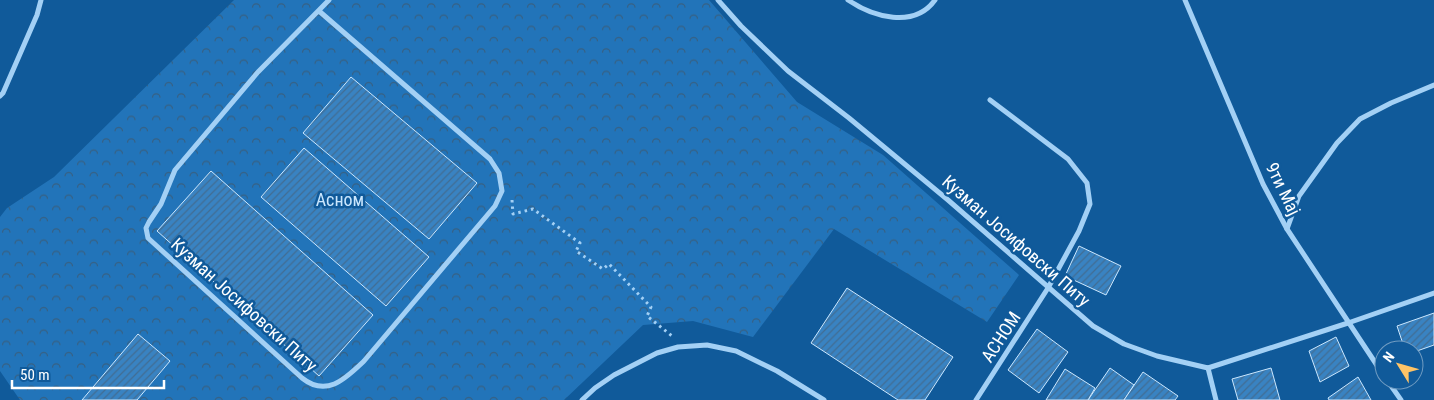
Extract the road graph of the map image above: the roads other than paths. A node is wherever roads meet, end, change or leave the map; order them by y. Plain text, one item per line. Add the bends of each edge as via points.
1 (41, 0) edge
2 (329, 0) edge
3 (718, 0) edge
4 (848, 0) edge
5 (935, 0) edge
6 (1185, 0) edge
7 (319, 12) junction
8 (1434, 85) edge
9 (0, 96) edge
10 (990, 100) dead end
11 (1287, 229) junction
12 (1048, 288) junction
13 (1434, 292) edge
14 (1348, 324) junction
15 (1374, 362) edge
16 (1208, 368) junction
17 (582, 400) edge
18 (824, 400) edge
19 (976, 400) edge
20 (1216, 400) edge

1 - 9 street
2 - 7 street, Кузман Јосифовски Питу
3 - 12 street, Кузман Јосифовски Питу via 788,71 948,200
4 - 5 street via 883,16 906,18 921,14
6 - 11 street, 9ти Мај via 1264,184
7 - 7 street, Кузман Јосифовски Питу via 490,159 499,173 502,191 495,206 364,361 331,386 315,385 302,378 148,238 146,228 161,204 175,170 258,72
8 - 11 street via 1391,102 1360,119 1337,143 1299,196
10 - 12 street, АСНОМ via 1068,160 1087,183 1090,204
11 - 14 street, 9ти Мај
12 - 16 street, Кузман Јосифовски Питу via 1093,326 1124,344
12 - 19 street, АСНОМ
13 - 14 street
14 - 15 street, 9ти Мај
14 - 16 street
16 - 20 street
17 - 18 street via 614,375 657,353 707,344 736,351

